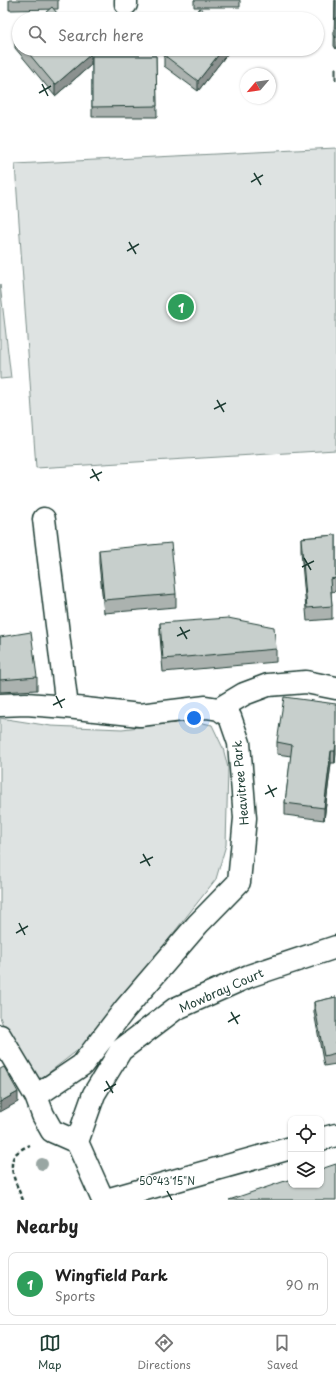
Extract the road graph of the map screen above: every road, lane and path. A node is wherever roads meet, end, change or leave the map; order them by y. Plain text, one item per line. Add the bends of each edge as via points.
1 (44, 519) dead end
2 (336, 688) edge
3 (0, 705) edge
4 (67, 707) junction
5 (219, 709) junction
6 (336, 947) edge
7 (0, 1036) edge
8 (36, 1096) junction
9 (336, 1135) edge
10 (324, 1138) edge
11 (73, 1140) junction
12 (288, 1149) edge
13 (24, 1200) edge
14 (105, 1200) edge

1 - 4 street
2 - 5 street via 306,682 268,685 244,694
3 - 4 street
4 - 5 street via 140,715 206,707
5 - 8 street, Heavitree Park via 230,717 239,743 245,818 239,882 198,924 125,1009 82,1065
6 - 11 street, Mowbray Court via 249,976 175,1009 121,1050 94,1094
7 - 8 street
8 - 11 street via 52,1130
9 - 10 street
11 - 13 path via 56,1147 30,1145 16,1152 12,1162 12,1176
11 - 14 street
12 - 14 street

